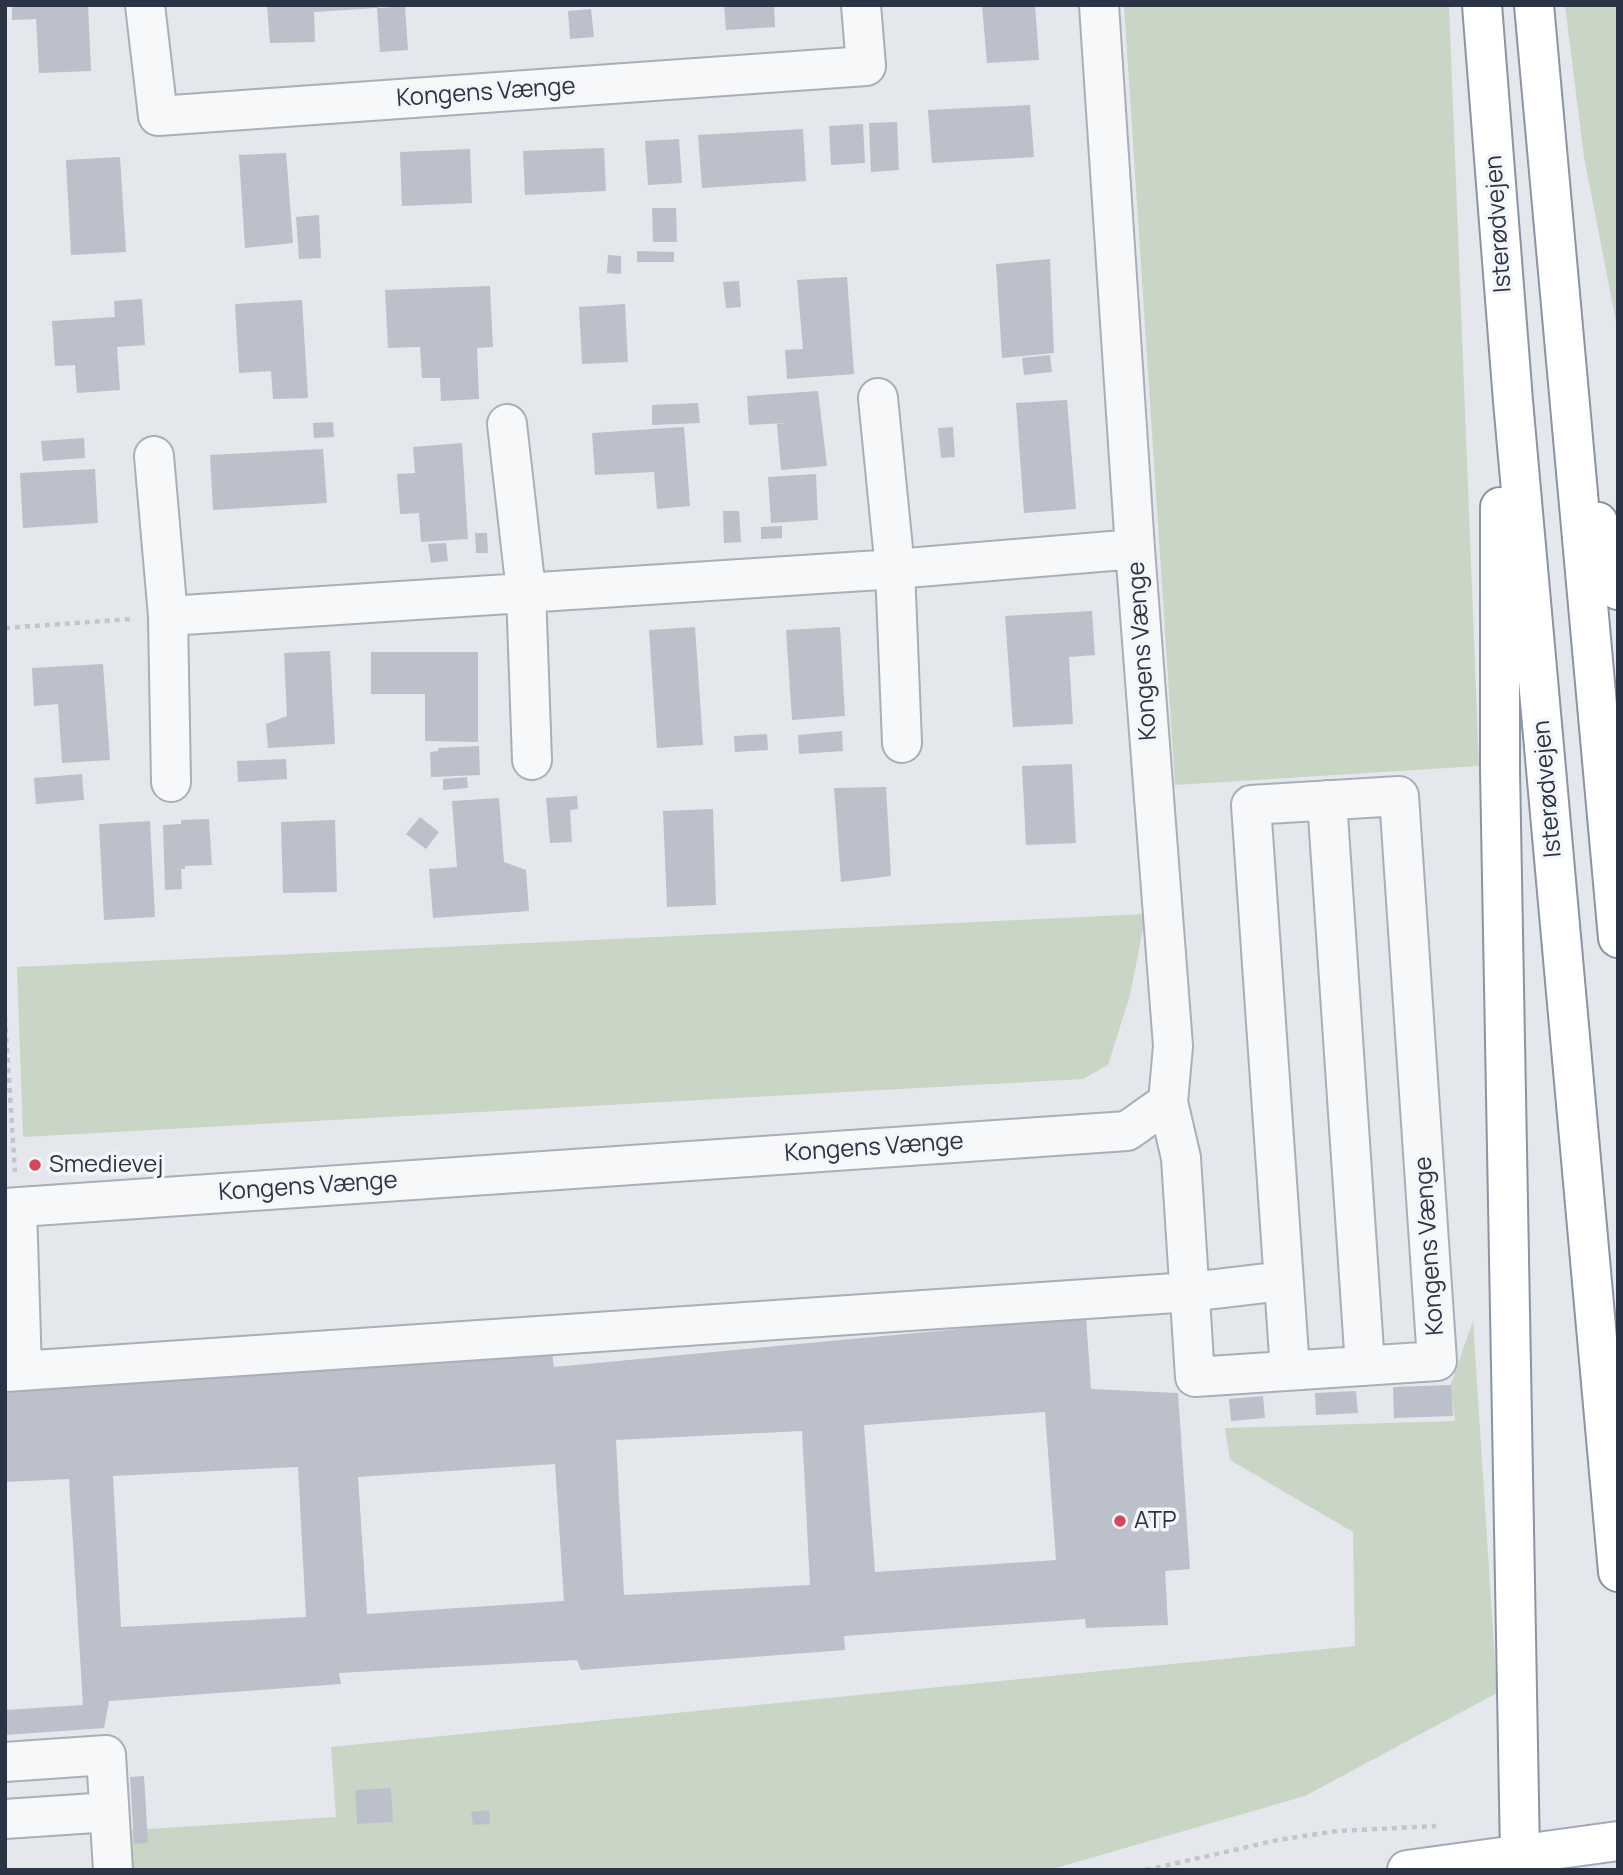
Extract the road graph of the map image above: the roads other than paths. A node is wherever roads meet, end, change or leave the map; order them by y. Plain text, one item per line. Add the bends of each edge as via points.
1 (145, 5) edge
2 (861, 5) edge
3 (1099, 5) edge
4 (1482, 5) edge
5 (1534, 5) edge
6 (878, 398) dead end
7 (1513, 401) junction
8 (507, 424) dead end
9 (1573, 435) junction
10 (154, 456) dead end
11 (1135, 549) junction
12 (895, 569) junction
13 (1618, 590) edge
14 (526, 592) junction
15 (168, 616) junction
16 (902, 743) dead end
17 (532, 760) dead end
18 (171, 782) dead end
19 (1327, 800) junction
20 (1618, 938) edge
21 (1168, 1102) junction
22 (11, 1208) edge
23 (1283, 1281) junction
24 (1190, 1293) junction
25 (1365, 1366) junction
26 (1290, 1370) junction
27 (14, 1372) edge
28 (1618, 1572) edge
29 (5, 1762) edge
30 (109, 1812) junction
31 (5, 1819) edge
32 (1618, 1841) edge
33 (1530, 1858) edge
34 (113, 1870) edge
35 (1407, 1870) edge

1 - 2 street, Kongens Vænge via 158,116 866,66
3 - 11 street, Kongens Vænge
4 - 7 main road, Isterødvejen
5 - 9 main road
6 - 12 street
7 - 28 main road, Isterødvejen
7 - 33 main road via 1500,493 1500,770
8 - 14 street
9 - 13 main road
9 - 20 main road
10 - 15 street
11 - 12 street, Kongens Vænge
11 - 21 street, Kongens Vænge via 1173,1046
12 - 14 street, Kongens Vænge
12 - 16 street
14 - 15 street, Kongens Vænge
14 - 17 street
15 - 18 street
19 - 23 street, Kongens Vænge via 1251,805
19 - 25 street
19 - 25 street, Kongens Vænge via 1399,796 1427,1209 1437,1361
21 - 22 street, Kongens Vænge via 1127,1131
21 - 24 street via 1181,1158
22 - 27 street, Kongens Vænge
23 - 24 street
23 - 26 street, Kongens Vænge
24 - 26 street, Kongens Vænge via 1195,1377
24 - 27 street, Kongens Vænge
25 - 26 street, Kongens Vænge
29 - 30 street via 106,1755
30 - 31 street
30 - 34 street
32 - 33 main road
33 - 35 main road

